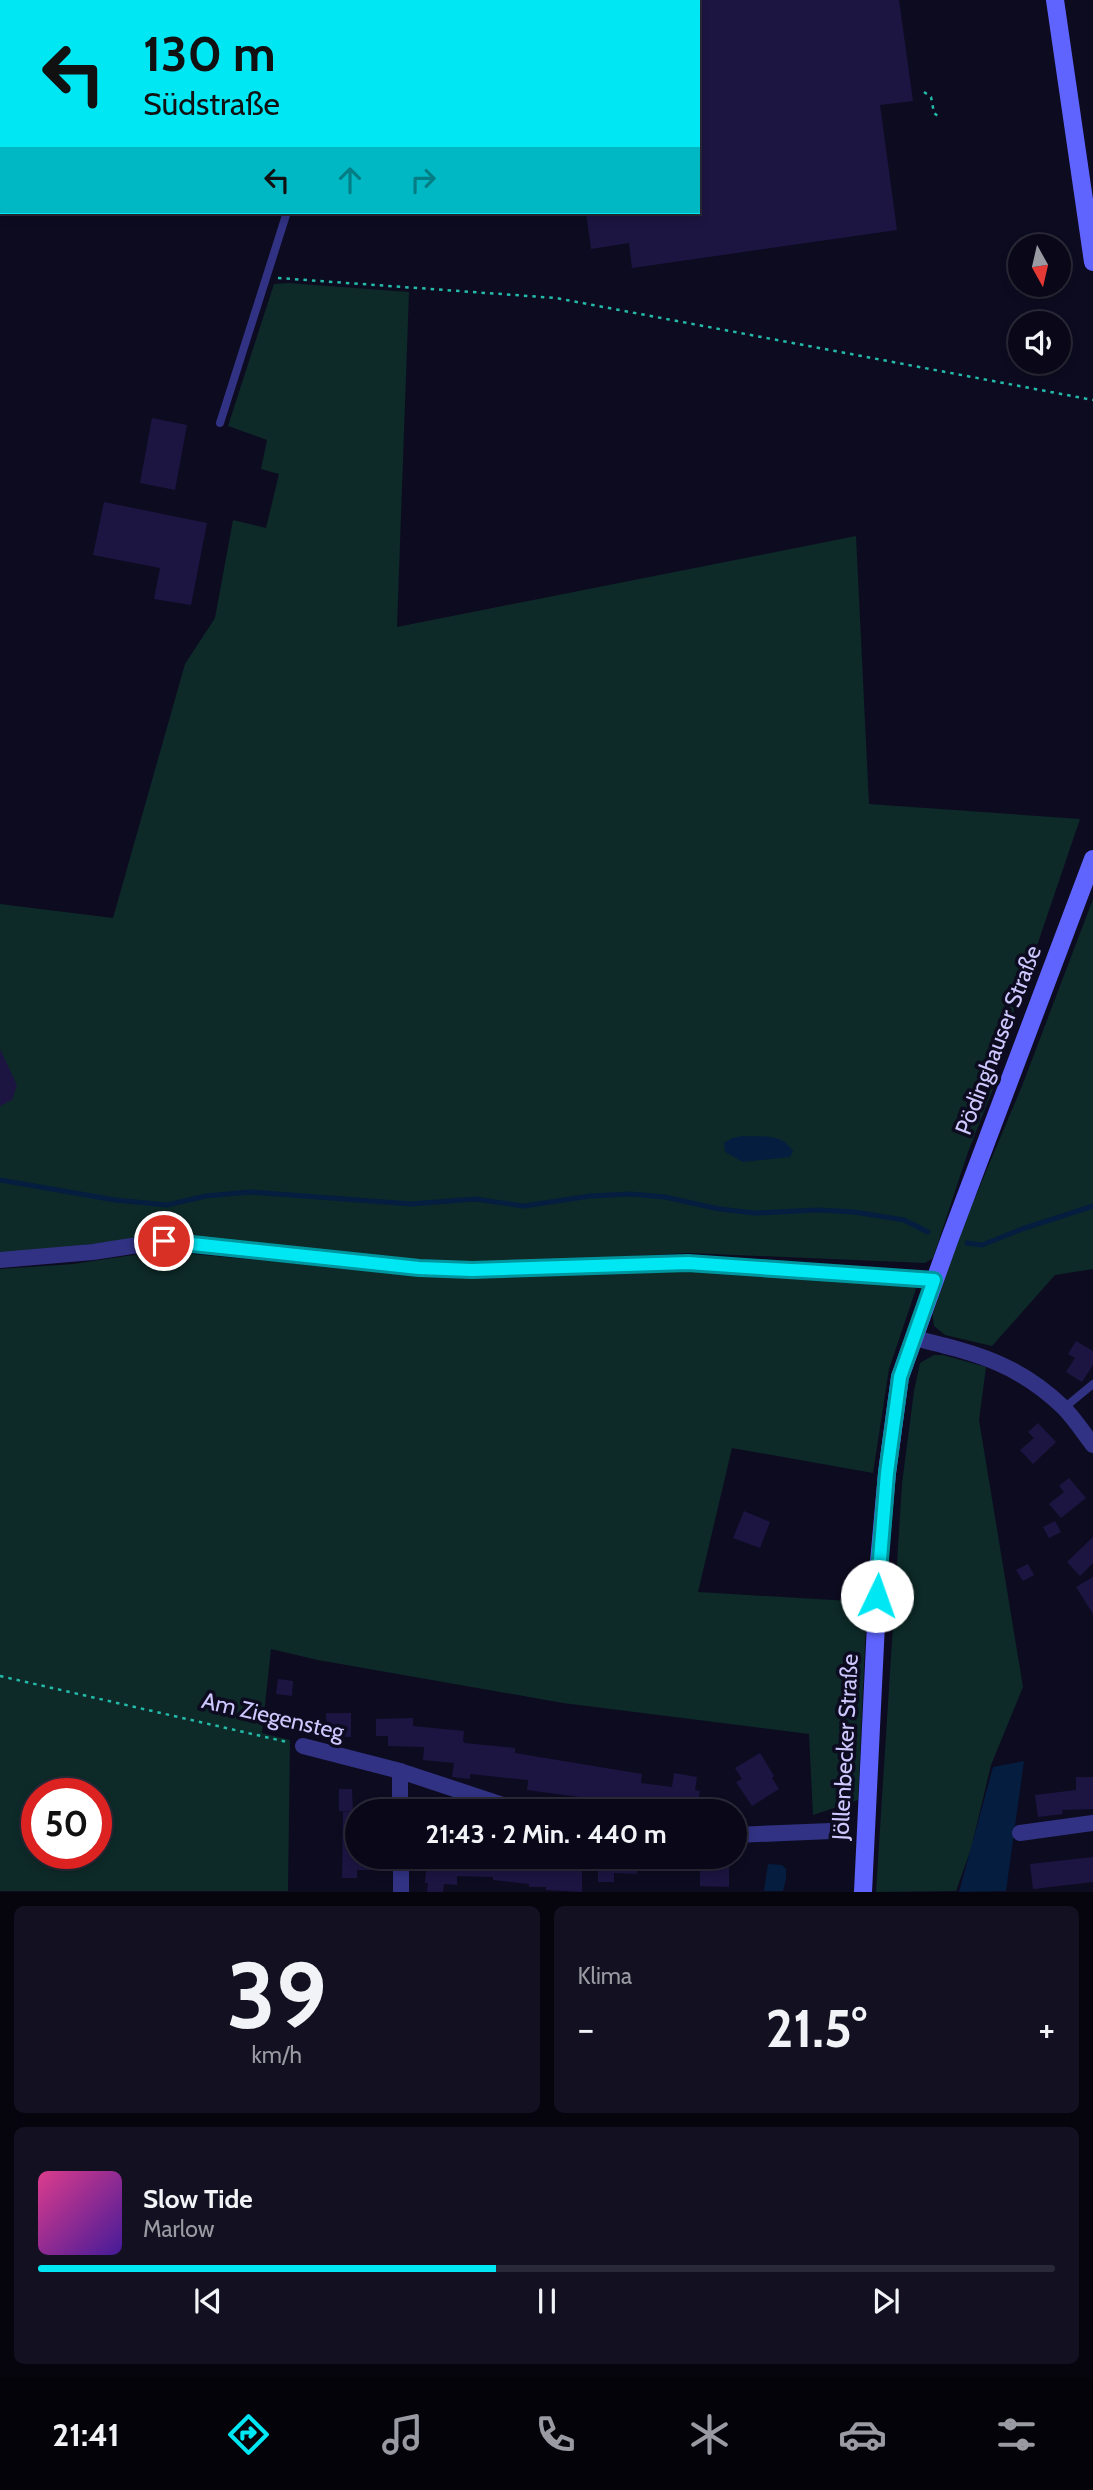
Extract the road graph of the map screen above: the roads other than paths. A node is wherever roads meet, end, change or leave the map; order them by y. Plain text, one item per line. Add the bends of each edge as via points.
1 (1055, 0) edge
2 (286, 214) edge
3 (1093, 262) edge
4 (220, 423) dead end
5 (1093, 859) edge
6 (950, 1238) joint
7 (0, 1260) edge
8 (934, 1280) junction
9 (914, 1338) junction
10 (1093, 1384) edge
11 (1064, 1408) junction
12 (1093, 1445) edge
13 (303, 1746) road end
14 (400, 1771) junction
15 (400, 1799) edge
16 (485, 1799) edge
17 (1093, 1823) edge
18 (831, 1831) dead end
19 (1020, 1833) dead end
20 (747, 1834) edge
21 (401, 1869) edge
22 (401, 1892) edge
23 (863, 1892) edge

1 - 3 main road
2 - 4 lane
5 - 6 main road, Pödinghauser Straße
6 - 8 main road, Jöllenbecker Straße
7 - 8 street via 164,1241 419,1268 688,1263
8 - 9 main road, Jöllenbecker Straße
9 - 11 street via 1011,1367
9 - 23 main road, Jöllenbecker Straße via 900,1377 887,1473
10 - 11 lane
11 - 12 street
13 - 14 street, Am Ziegensteg
14 - 15 street
14 - 16 street, Am Ziegensteg
17 - 19 street
18 - 20 street
21 - 22 street

